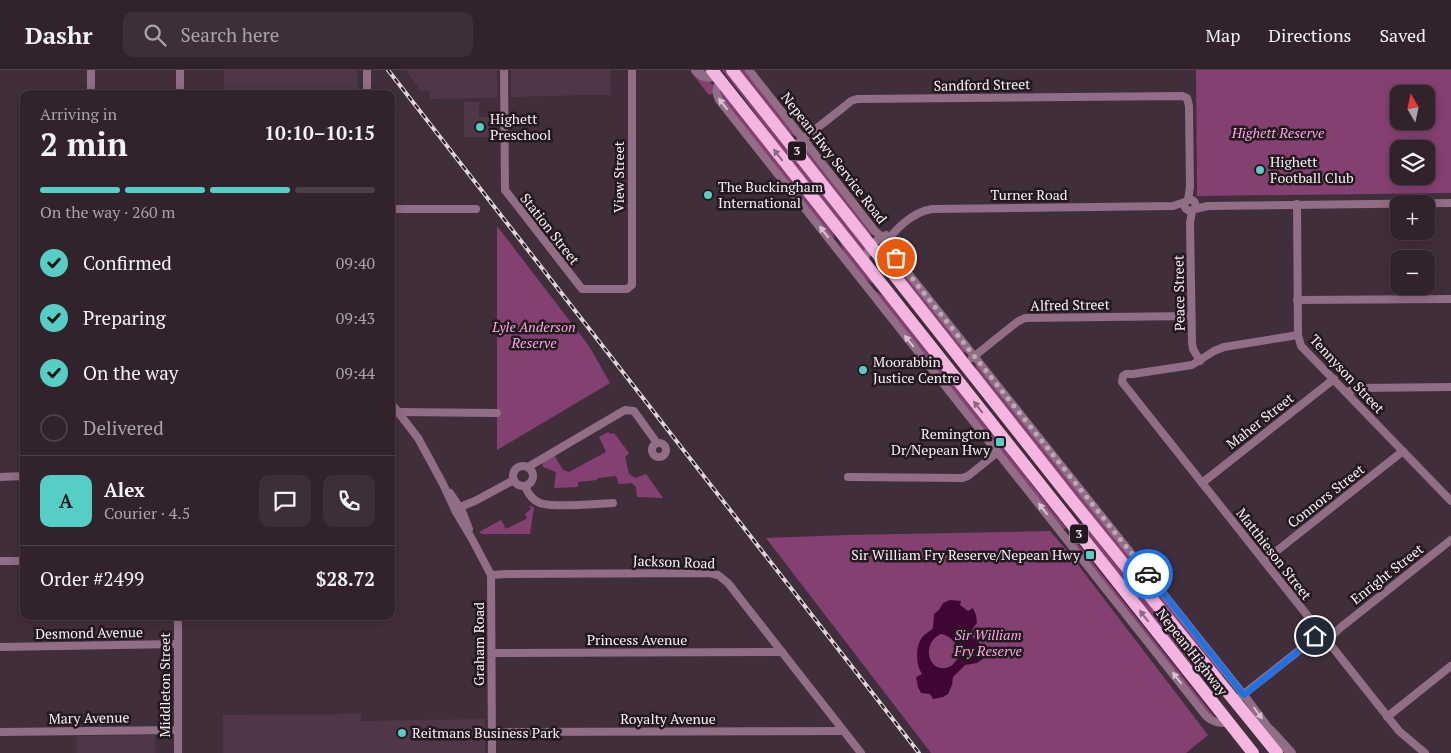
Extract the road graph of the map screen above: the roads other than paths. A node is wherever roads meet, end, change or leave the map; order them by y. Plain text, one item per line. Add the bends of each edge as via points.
1 (92, 70) edge
2 (180, 70) edge
3 (504, 70) edge
4 (632, 70) edge
5 (696, 70) edge
6 (732, 70) edge
7 (749, 70) edge
8 (367, 71) edge
9 (716, 75) edge
10 (91, 90) edge
11 (180, 90) edge
12 (367, 90) edge
13 (1187, 98) joint
14 (798, 143) junction
15 (1451, 203) edge
16 (1297, 204) junction
17 (1190, 206) junction
18 (395, 209) edge
19 (476, 209) dead end
20 (839, 231) junction
21 (879, 245) junction
22 (836, 248) junction
23 (863, 262) junction
24 (632, 285) joint
25 (865, 285) junction
26 (883, 287) junction
27 (1451, 299) edge
28 (1297, 300) junction
29 (1191, 316) junction
30 (1298, 336) junction
31 (969, 360) junction
32 (1200, 360) junction
33 (1334, 379) junction
34 (1451, 387) edge
35 (1346, 392) junction
36 (395, 409) edge
37 (398, 412) junction
38 (420, 412) junction
39 (497, 413) dead end
40 (405, 420) junction
41 (657, 443) dead end
42 (1403, 451) junction
43 (998, 452) junction
44 (528, 467) junction
45 (20, 476) edge
46 (0, 477) edge
47 (514, 477) junction
48 (848, 477) dead end
49 (1202, 483) junction
50 (524, 486) junction
51 (1451, 500) edge
52 (613, 503) dead end
53 (459, 510) junction
54 (1086, 517) junction
55 (1069, 531) junction
56 (1451, 540) edge
57 (0, 561) edge
58 (20, 561) edge
59 (1264, 561) junction
60 (491, 576) junction
61 (178, 620) edge
62 (1323, 636) junction
63 (178, 644) junction
64 (0, 647) edge
65 (782, 652) junction
66 (492, 653) junction
67 (1451, 666) edge
68 (1239, 698) junction
69 (1387, 717) junction
70 (178, 730) junction
71 (844, 731) junction
72 (0, 732) edge
73 (492, 732) junction
74 (1267, 734) junction
75 (178, 753) edge
76 (492, 753) edge
77 (861, 753) edge
78 (1252, 753) edge
79 (1277, 753) edge
80 (1291, 753) edge
81 (1425, 753) edge

1 - 10 street
2 - 11 street
3 - 24 street, Station Street via 505,190 582,289 627,289
4 - 24 street, View Street
5 - 9 street via 708,78
6 - 14 highway, Nepean Highway / 3
7 - 14 street, Nepean Hwy Service Road
8 - 12 street
20 -> 9 highway, Nepean Highway / 3
22 -> 9 street via 719,100
13 - 14 street, Sandford Street via 857,100 851,101
13 - 17 street, Peace Street
14 - 21 highway, Nepean Highway / 3
15 - 16 street, Turner Road
16 - 17 street, Turner Road
16 - 28 street, Tennyson Street
17 - 21 street, Turner Road via 932,209 918,212
17 - 29 street, Peace Street
18 - 19 street
20 - 22 street
20 - 23 highway, Nepean Highway / 3
21 - 23 street, Turner Road
21 - 31 highway, Nepean Highway / 3
22 - 25 street
23 - 26 highway, Nepean Highway / 3
25 - 26 street
43 -> 25 street
55 -> 26 highway, Nepean Highway / 3
27 - 28 street
28 - 30 street, Tennyson Street
29 - 31 street, Alfred Street via 1025,318
29 - 32 street, Peace Street via 1193,349
30 - 32 street via 1224,347
30 - 33 street, Tennyson Street via 1301,346
31 - 54 highway, Nepean Highway / 3
31 - 68 street
32 - 49 street, Matthieson Street via 1187,366 1128,376 1122,382
33 - 35 street, Tennyson Street
33 - 49 street, Maher Street
34 - 35 street via 1364,388
35 - 42 street, Tennyson Street
36 - 37 street, Graham Road
37 - 38 street
37 - 40 street, Graham Road
38 - 39 street
38 - 40 street
40 - 53 street, Graham Road
41 - 44 street via 634,411 625,410
42 - 51 street, Tennyson Street
42 - 59 street, Connors Street
43 - 48 street via 962,478
55 -> 43 street
44 - 47 street via 515,470
44 - 50 street via 533,477
45 - 46 street
47 - 50 street via 518,485
47 - 53 street
49 - 59 street, Matthieson Street
50 - 52 street via 530,496 544,504
53 - 60 street, Graham Road
54 - 55 highway
54 - 68 highway, Nepean Highway / 3
78 -> 55 highway, Nepean Highway / 3
56 - 62 street, Enright Street via 1340,628
57 - 58 street
59 - 62 street, Matthieson Street
60 - 65 street, Jackson Road via 722,576
60 - 66 street, Graham Road
61 - 63 street, Middleton Street
62 - 68 street, Enright Street via 1306,645
62 - 69 street, Matthieson Street
63 - 64 street, Desmond Avenue
63 - 70 street, Middleton Street
65 - 66 street, Princess Avenue
65 - 71 street, Jackson Road
66 - 73 street, Graham Road
67 - 69 street
68 -> 74 highway, Nepean Highway / 3
69 - 81 street, Matthieson Street
70 - 72 street, Mary Avenue
70 - 75 street, Middleton Street
71 - 73 street, Royalty Avenue
71 - 77 street, Jackson Road
73 - 76 street, Graham Road
74 - 79 highway, Nepean Highway / 3
74 - 80 street

